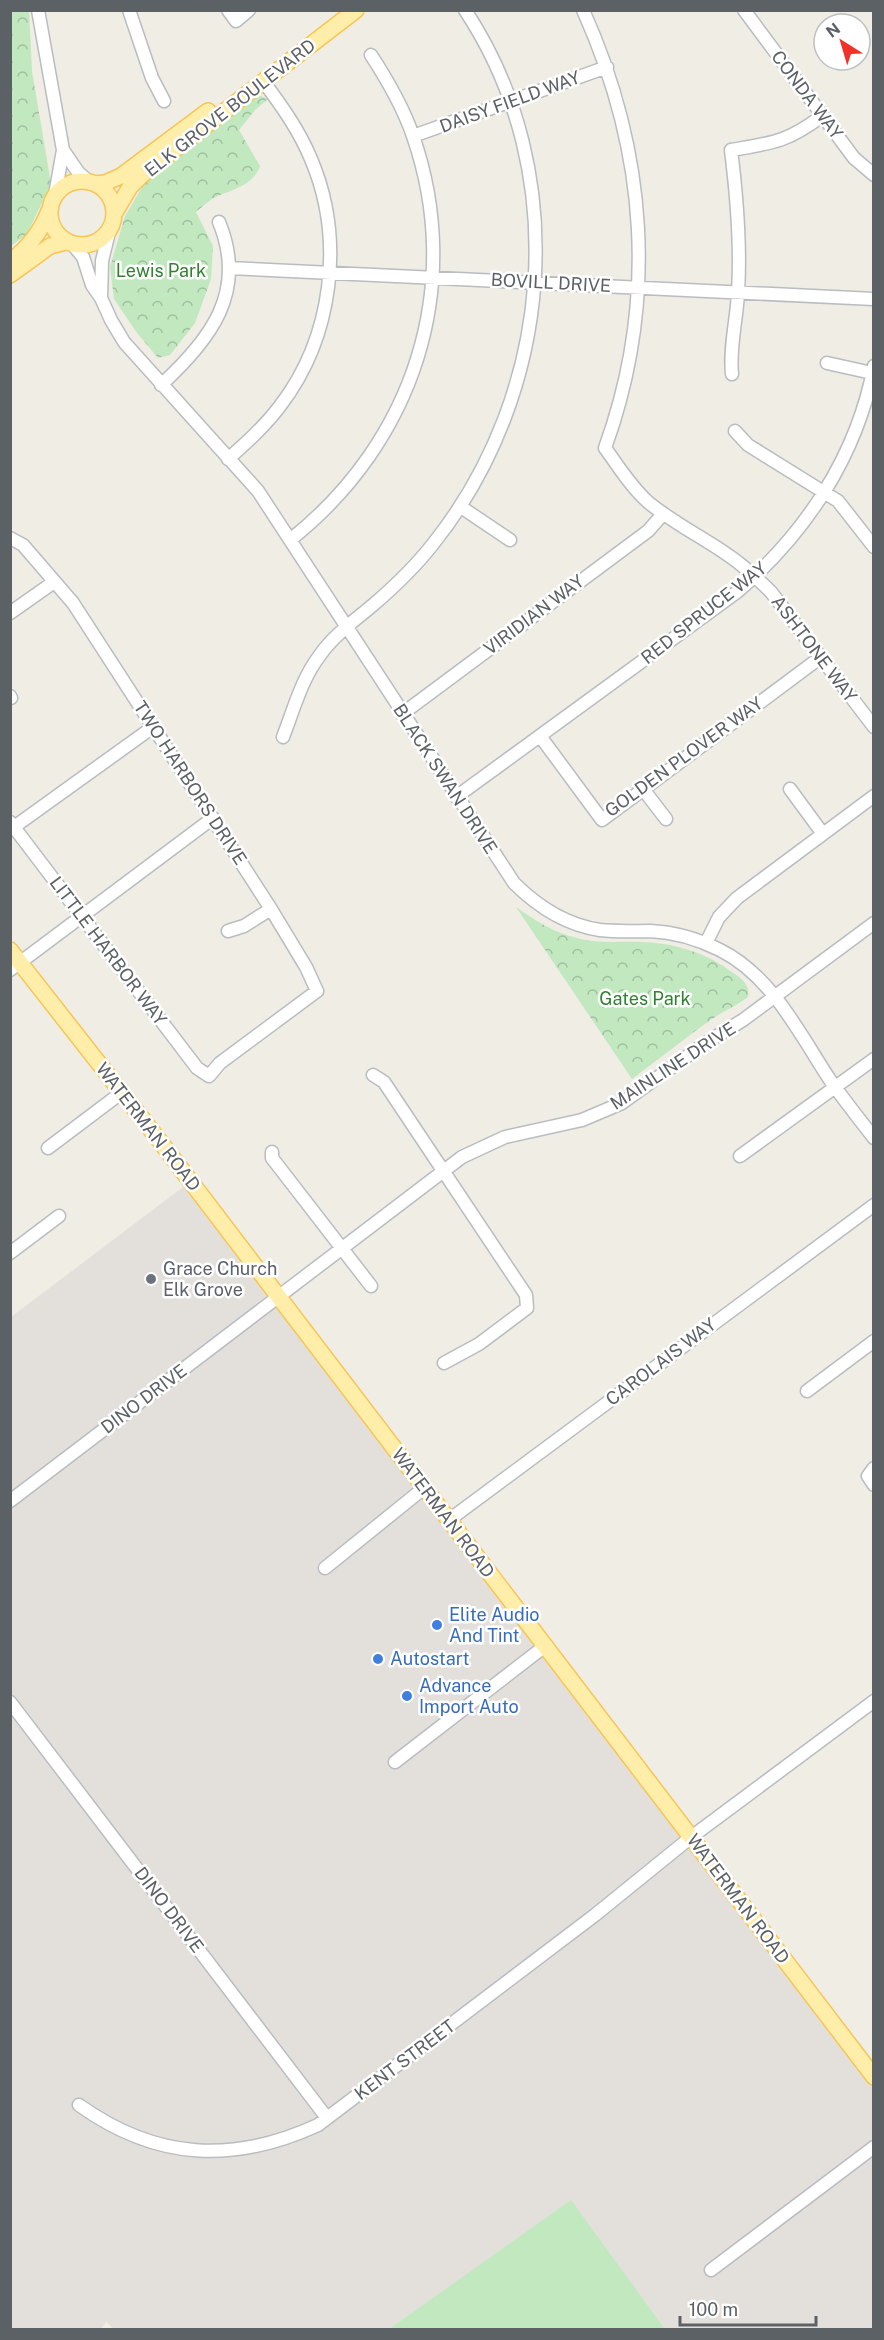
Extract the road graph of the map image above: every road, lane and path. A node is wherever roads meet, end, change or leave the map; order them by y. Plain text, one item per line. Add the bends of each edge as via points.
1 (38, 10) edge
2 (129, 10) edge
3 (228, 10) edge
4 (249, 10) edge
5 (339, 10) edge
6 (356, 10) edge
7 (465, 10) edge
8 (583, 10) edge
9 (744, 10) edge
10 (371, 55) dead end
11 (607, 68) junction
12 (263, 81) junction
13 (164, 101) dead end
14 (510, 102) junction
15 (822, 116) junction
16 (413, 136) junction
17 (63, 150) junction
18 (873, 175) edge
19 (92, 183) junction
20 (55, 195) junction
21 (49, 211) junction
22 (114, 214) junction
23 (219, 222) dead end
24 (109, 232) junction
25 (70, 244) junction
26 (10, 262) edge
27 (229, 268) junction
28 (330, 272) junction
29 (10, 275) edge
30 (433, 278) junction
31 (536, 283) junction
32 (639, 288) junction
33 (738, 293) junction
34 (101, 298) junction
35 (873, 299) edge
36 (827, 363) dead end
37 (873, 369) edge
38 (732, 374) dead end
39 (161, 385) junction
40 (869, 403) edge
41 (735, 431) dead end
42 (228, 459) junction
43 (825, 492) junction
44 (461, 507) junction
45 (663, 514) junction
46 (10, 538) edge
47 (290, 540) junction
48 (510, 540) dead end
49 (873, 547) edge
50 (755, 576) junction
51 (54, 582) junction
52 (10, 614) edge
53 (346, 626) junction
54 (821, 657) junction
55 (402, 714) junction
56 (873, 727) edge
57 (153, 728) junction
58 (540, 736) junction
59 (283, 737) dead end
60 (643, 789) junction
61 (790, 789) dead end
62 (456, 796) junction
63 (873, 796) edge
64 (213, 818) junction
65 (666, 819) dead end
66 (12, 825) edge
67 (823, 834) junction
68 (271, 909) junction
69 (81, 917) junction
70 (873, 923) edge
71 (228, 930) dead end
72 (706, 944) junction
73 (14, 961) edge
74 (775, 996) junction
75 (873, 1059) edge
76 (373, 1075) dead end
77 (209, 1076) joint
78 (835, 1087) junction
79 (121, 1093) junction
80 (873, 1138) edge
81 (48, 1148) dead end
82 (272, 1152) dead end
83 (740, 1156) dead end
84 (444, 1170) junction
85 (873, 1205) edge
86 (58, 1216) dead end
87 (341, 1248) junction
88 (10, 1253) edge
89 (371, 1286) dead end
90 (278, 1296) junction
91 (873, 1341) edge
92 (444, 1363) dead end
93 (807, 1391) dead end
94 (873, 1468) edge
95 (873, 1485) edge
96 (424, 1488) junction
97 (10, 1501) edge
98 (449, 1520) junction
99 (325, 1568) dead end
100 (545, 1646) junction
101 (873, 1701) edge
102 (10, 1702) edge
103 (395, 1762) dead end
104 (690, 1838) junction
105 (873, 2077) edge
106 (79, 2105) dead end
107 (327, 2118) junction
108 (873, 2147) edge
109 (711, 2270) dead end

1 - 17 street
2 - 13 street
3 - 4 street via 236,21
5 - 19 main road, ELK GROVE BOULEVARD via 121,176 105,183
6 - 12 main road, ELK GROVE BOULEVARD
7 - 14 street via 487,48
8 - 11 street
9 - 15 street, CONDA WAY
10 - 16 street
11 - 14 street, DAISY FIELD WAY
11 - 32 street via 628,140 634,177
12 - 22 main road, ELK GROVE BOULEVARD via 143,174
12 - 28 street via 299,133 317,174 328,218
14 - 16 street, DAISY FIELD WAY
14 - 31 street via 531,185
15 - 18 street, CONDA WAY via 854,158
15 - 33 street via 779,141 731,150 738,221
16 - 30 street via 427,186
17 - 19 street via 78,172
17 - 20 street
19 - 20 main road via 70,183
19 - 22 main road via 107,193
20 - 21 main road
21 - 25 main road via 55,232
21 - 26 main road via 31,244
22 - 24 main road
23 - 27 street
24 - 25 main road via 90,244
24 - 34 street, BLACK SWAN DRIVE via 102,261
25 - 29 main road via 50,246
25 - 34 street, BLACK SWAN DRIVE via 83,257 92,285
27 - 28 street, BOVILL DRIVE
27 - 39 street via 223,302 208,334 187,362
28 - 30 street, BOVILL DRIVE
28 - 42 street via 317,335 299,376 279,407
30 - 31 street, BOVILL DRIVE
30 - 47 street via 423,340 393,420 352,482
31 - 32 street, BOVILL DRIVE
31 - 44 street via 525,355 508,413
32 - 33 street, BOVILL DRIVE
32 - 45 street, ASHTONE WAY via 628,368 605,448 633,486
33 - 35 street, BOVILL DRIVE
33 - 38 street
34 - 39 street, BLACK SWAN DRIVE via 124,342
36 - 37 street
37 - 40 street, RED SPRUCE WAY
39 - 42 street, BLACK SWAN DRIVE
40 - 43 street, RED SPRUCE WAY
41 - 43 street via 748,445
42 - 47 street, BLACK SWAN DRIVE via 258,491
43 - 49 street via 848,512
43 - 50 street, RED SPRUCE WAY via 798,531
44 - 48 street
44 - 53 street via 416,564
45 - 50 street, ASHTONE WAY
45 - 55 street, VIRIDIAN WAY via 648,531
46 - 51 street, TWO HARBORS DRIVE via 22,545
47 - 53 street, BLACK SWAN DRIVE
50 - 54 street, ASHTONE WAY
50 - 58 street, RED SPRUCE WAY
51 - 52 street
51 - 57 street, TWO HARBORS DRIVE via 76,609
53 - 55 street, BLACK SWAN DRIVE
53 - 59 street via 313,664
54 - 56 street, ASHTONE WAY
54 - 60 street, GOLDEN PLOVER WAY
55 - 62 street, BLACK SWAN DRIVE
57 - 64 street, TWO HARBORS DRIVE
57 - 66 street
58 - 60 street, GOLDEN PLOVER WAY via 602,820
58 - 62 street, RED SPRUCE WAY
60 - 65 street
61 - 67 street
62 - 72 street, BLACK SWAN DRIVE via 514,883 545,909 592,928 653,931
63 - 67 street
64 - 68 street, TWO HARBORS DRIVE
64 - 69 street
66 - 69 street, LITTLE HARBOR WAY
67 - 72 street via 728,905
68 - 71 street via 244,926
68 - 77 street, TWO HARBORS DRIVE via 317,991 220,1063
69 - 73 street
69 - 77 street, LITTLE HARBOR WAY via 197,1068
70 - 74 street, MAINLINE DRIVE
72 - 74 street, BLACK SWAN DRIVE via 739,961
73 - 79 main road, WATERMAN ROAD
74 - 78 street, BLACK SWAN DRIVE
74 - 84 street, MAINLINE DRIVE via 622,1103 582,1120 481,1146
75 - 78 street
76 - 84 street via 384,1082
78 - 80 street, BLACK SWAN DRIVE
78 - 83 street
79 - 81 street
79 - 90 main road, WATERMAN ROAD
82 - 87 street via 272,1158
84 - 87 street, MAINLINE DRIVE
84 - 92 street via 526,1295 526,1308 479,1344
85 - 98 street, CAROLAIS WAY
86 - 88 street
87 - 89 street
87 - 90 street, MAINLINE DRIVE
90 - 96 main road, WATERMAN ROAD
90 - 97 street, DINO DRIVE
91 - 93 street
94 - 95 street via 868,1476
96 - 98 main road, WATERMAN ROAD
96 - 99 street
98 - 100 main road, WATERMAN ROAD
100 - 103 street
100 - 104 main road, WATERMAN ROAD
101 - 104 street, KENT STREET
102 - 107 street, DINO DRIVE
104 - 105 main road, WATERMAN ROAD
104 - 107 street, KENT STREET
106 - 107 street, KENT STREET via 116,2128 156,2145 199,2151 292,2137
108 - 109 street

